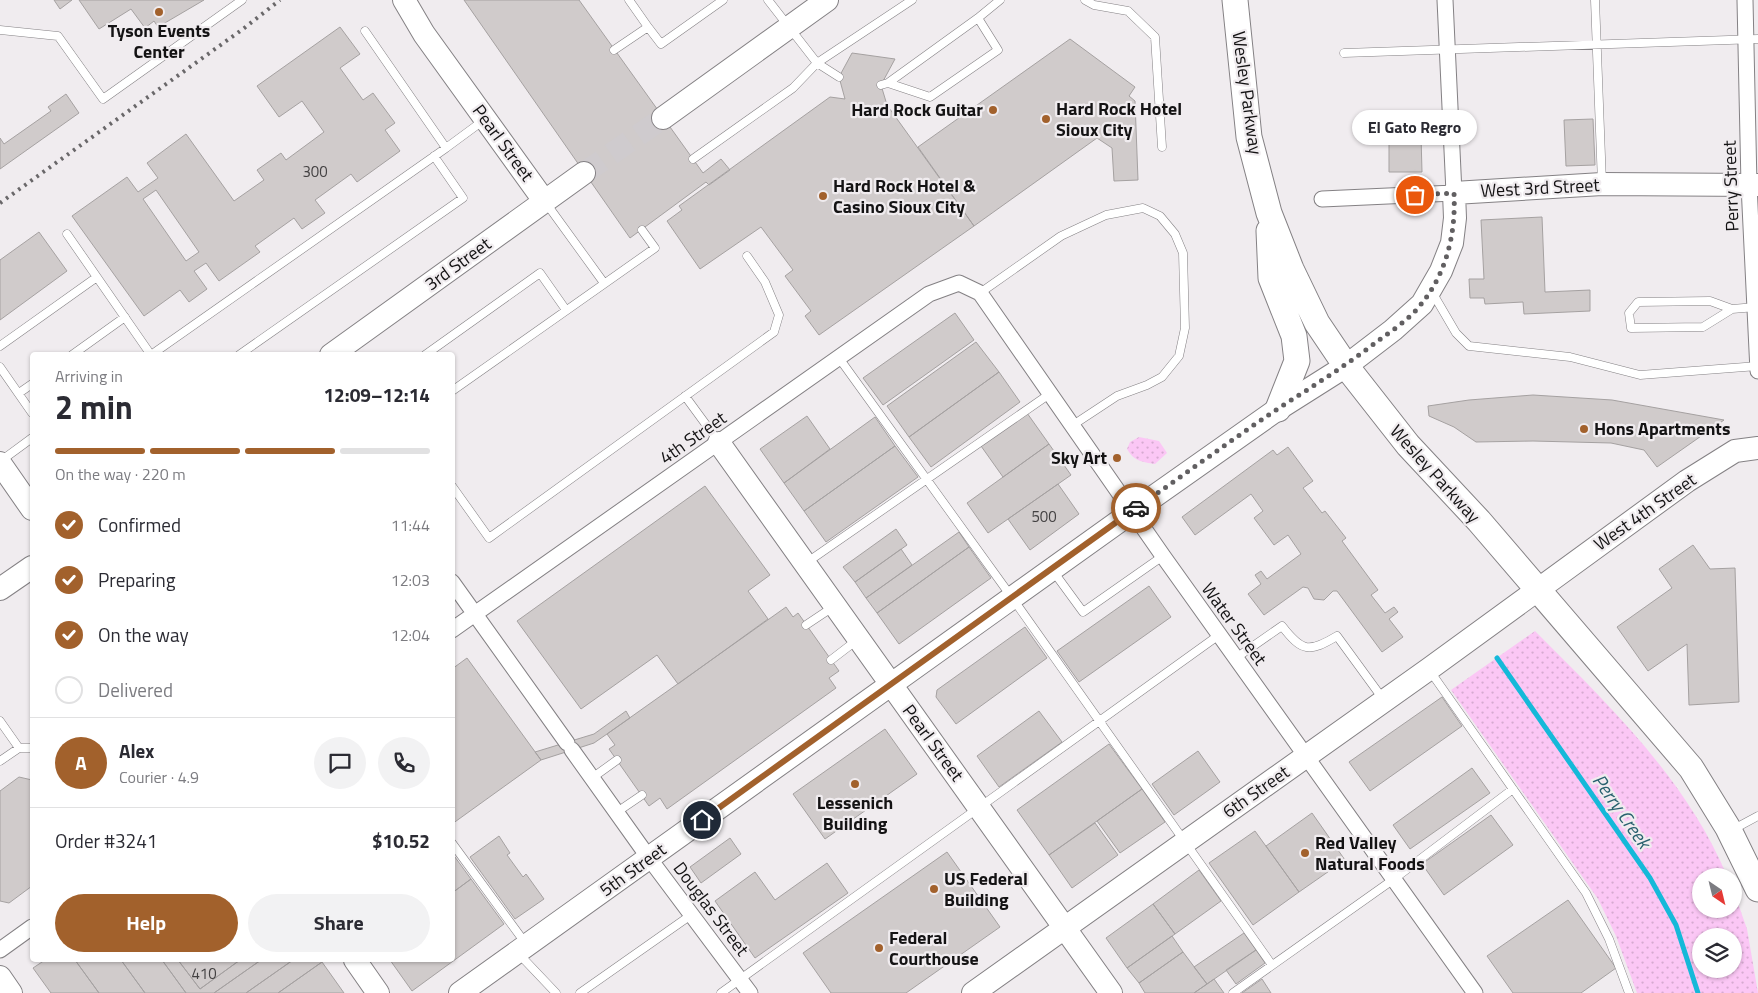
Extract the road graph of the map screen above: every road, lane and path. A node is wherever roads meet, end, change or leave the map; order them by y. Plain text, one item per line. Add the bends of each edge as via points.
1 (242, 0) edge
2 (404, 0) edge
3 (629, 0) edge
4 (723, 0) edge
5 (768, 0) edge
6 (827, 0) edge
7 (912, 0) edge
8 (1000, 0) edge
9 (1085, 0) edge
10 (1235, 0) edge
11 (1445, 0) edge
12 (1595, 0) edge
13 (1745, 0) edge
14 (978, 18) junction
15 (648, 27) junction
16 (788, 28) junction
17 (0, 30) edge
18 (364, 31) dead end
19 (1752, 39) edge
20 (1597, 45) junction
21 (614, 50) dead end
22 (1447, 50) junction
23 (1344, 54) dead end
24 (817, 63) junction
25 (839, 77) dead end
26 (663, 118) tunnel mouth
27 (486, 119) junction
28 (1162, 147) dead end
29 (446, 148) junction
30 (434, 156) junction
31 (693, 159) dead end
32 (584, 173) tunnel mouth
33 (1602, 184) junction
34 (1754, 185) edge
35 (1454, 193) junction
36 (1322, 199) dead end
37 (545, 202) junction
38 (1269, 213) junction
39 (642, 230) dead end
40 (67, 234) dead end
41 (746, 256) dead end
42 (97, 277) junction
43 (604, 283) junction
44 (959, 283) joint
45 (1430, 290) junction
46 (980, 293) junction
47 (1756, 307) edge
48 (1732, 309) junction
49 (566, 310) junction
50 (125, 317) junction
51 (0, 346) edge
52 (76, 352) edge
53 (149, 352) edge
54 (155, 352) edge
55 (243, 352) edge
56 (335, 352) edge
57 (429, 352) edge
58 (839, 358) junction
59 (0, 366) edge
60 (1346, 366) junction
61 (1758, 366) edge
62 (1758, 371) edge
63 (30, 385) edge
64 (455, 389) edge
65 (19, 393) junction
66 (1051, 393) junction
67 (685, 396) junction
68 (1278, 409) junction
69 (30, 410) edge
70 (1073, 426) junction
71 (30, 440) edge
72 (719, 443) junction
73 (1758, 448) edge
74 (0, 462) edge
75 (927, 480) junction
76 (455, 490) edge
77 (30, 506) edge
78 (1132, 512) junction
79 (1163, 556) junction
80 (805, 564) junction
81 (30, 568) edge
82 (1052, 570) junction
83 (455, 586) edge
84 (0, 590) edge
85 (1537, 590) junction
86 (1013, 599) junction
87 (835, 606) junction
88 (475, 614) junction
89 (806, 625) dead end
90 (455, 628) edge
91 (1220, 635) junction
92 (859, 639) junction
93 (1236, 658) junction
94 (831, 660) dead end
95 (1429, 669) junction
96 (891, 685) junction
97 (1384, 700) junction
98 (0, 721) edge
99 (1100, 721) junction
100 (19, 748) junction
101 (30, 748) edge
102 (1306, 756) junction
103 (617, 760) dead end
104 (0, 761) edge
105 (592, 778) junction
106 (1513, 789) junction
107 (642, 795) dead end
108 (979, 808) junction
109 (617, 812) junction
110 (1758, 816) edge
111 (1730, 832) junction
112 (1186, 842) junction
113 (455, 847) edge
114 (649, 858) junction
115 (1394, 878) junction
116 (1758, 889) edge
117 (692, 915) junction
118 (30, 928) edge
119 (1064, 928) junction
120 (522, 949) junction
121 (0, 950) edge
122 (355, 962) edge
123 (1272, 965) junction
124 (0, 977) edge
125 (740, 979) junction
126 (11, 993) edge
127 (378, 993) edge
128 (460, 993) edge
129 (556, 993) edge
130 (580, 993) edge
131 (721, 993) edge
132 (750, 993) edge
133 (973, 993) edge
134 (1111, 993) edge
135 (1233, 993) edge
136 (1475, 993) edge
137 (1629, 993) edge

1 - 17 lane via 103,99 58,36
2 - 27 main road, Pearl Street via 424,34
3 - 15 lane
4 - 15 lane via 661,44
5 - 16 lane
6 - 16 main road
7 - 24 lane
8 - 14 lane
9 - 28 lane via 1094,5 1128,11 1155,37
10 - 38 main road, Wesley Parkway via 1249,137
11 - 22 street
12 - 20 lane
13 - 19 street, Perry Street
14 - 14 lane via 998,50 930,97 884,84
15 - 21 lane
16 - 24 lane
16 - 26 main road
18 - 29 lane
19 - 20 lane
19 - 34 street, Perry Street
20 - 22 lane
20 - 33 lane
22 - 23 lane
22 - 35 street
24 - 25 lane
24 - 31 lane via 794,88
27 - 29 lane
27 - 37 main road, Pearl Street
29 - 30 lane
30 - 54 lane
30 - 55 lane via 463,198
32 - 37 main road, 3rd Street
33 - 34 main road, West 3rd Street
33 - 35 main road, West 3rd Street
34 - 47 street, Perry Street
35 - 36 street, West 3rd Street
35 - 45 main road, 5th Street via 1452,243
37 - 43 lane, Pearl Street
37 - 56 main road, 3rd Street
38 - 60 main road, Wesley Parkway via 1317,323
38 - 68 main road via 1271,278 1294,336 1297,362
39 - 43 lane via 655,248
40 - 42 lane
41 - 67 lane via 765,282 779,315 774,332
42 - 50 lane
42 - 51 lane
43 - 49 lane
44 - 46 street, Water Street
44 - 58 street, 4th Street via 929,294
45 - 60 main road, 5th Street via 1422,304
45 - 61 lane via 1456,333 1469,346 1570,357 1640,374
46 - 66 street, Water Street
46 - 70 lane via 1061,236 1106,215 1143,208 1160,216 1175,234 1183,253 1185,328 1179,356 1162,377 1117,396
47 - 48 lane
47 - 61 street, Perry Street
48 - 48 lane via 1710,301 1638,302 1628,313 1631,328 1643,329 1703,326
49 - 57 lane via 540,273
49 - 64 lane
50 - 52 lane
50 - 53 lane
58 - 72 street, 4th Street
58 - 75 lane
59 - 65 lane
60 - 68 main road, 5th Street
60 - 85 main road, Wesley Parkway via 1408,445
61 - 62 street, Perry Street
63 - 65 lane
65 - 69 lane
66 - 70 street, Water Street
66 - 75 lane
67 - 72 lane, Pearl Street
67 - 76 lane via 489,538
68 - 78 main road, 5th Street
70 - 78 street, Water Street
71 - 74 lane
72 - 80 main road, Pearl Street
72 - 88 street, 4th Street
73 - 85 main road, West 4th Street via 1736,451 1687,481
74 - 77 main road
75 - 80 lane
75 - 86 lane
78 - 79 street, Water Street
78 - 82 main road, 5th Street
79 - 82 lane via 1083,612
79 - 91 street, Water Street
80 - 87 main road, Pearl Street
81 - 84 main road
82 - 86 main road, 5th Street
83 - 88 street, Douglas Street
85 - 95 main road, 6th Street
85 - 111 main road, Wesley Parkway via 1691,768
86 - 96 main road, 5th Street
86 - 99 lane
87 - 89 lane
87 - 92 main road, Pearl Street
88 - 90 street, 4th Street
88 - 105 street, Douglas Street
91 - 93 street, Water Street
91 - 99 lane
92 - 94 lane
92 - 96 main road, Pearl Street
93 - 97 lane via 1282,626 1298,645 1306,648 1317,647 1337,636
93 - 102 street, Water Street
95 - 97 main road, 6th Street
95 - 106 lane
96 - 108 main road, Pearl Street
96 - 114 main road, 5th Street
97 - 102 main road, 6th Street
98 - 100 lane
99 - 108 lane
99 - 112 lane
100 - 101 lane
100 - 104 lane
102 - 112 main road, 6th Street
102 - 115 street, Water Street
103 - 105 lane
105 - 109 street, Douglas Street
106 - 115 lane
106 - 137 lane via 1586,893 1609,939
107 - 109 lane
108 - 119 main road, Pearl Street
108 - 125 lane
109 - 114 street, Douglas Street
110 - 111 lane
111 - 116 main road, Wesley Parkway
112 - 119 main road, 6th Street
112 - 123 lane
113 - 120 lane
114 - 117 street, Douglas Street
114 - 120 main road, 5th Street
115 - 123 lane
115 - 136 street, Water Street
117 - 125 street, Douglas Street
117 - 130 lane
118 - 121 street
119 - 133 main road, 6th Street
119 - 134 main road, Pearl Street
120 - 128 main road, 5th Street
120 - 129 lane
122 - 127 main road
123 - 135 lane
124 - 126 main road
125 - 131 lane
125 - 132 street, Douglas Street

